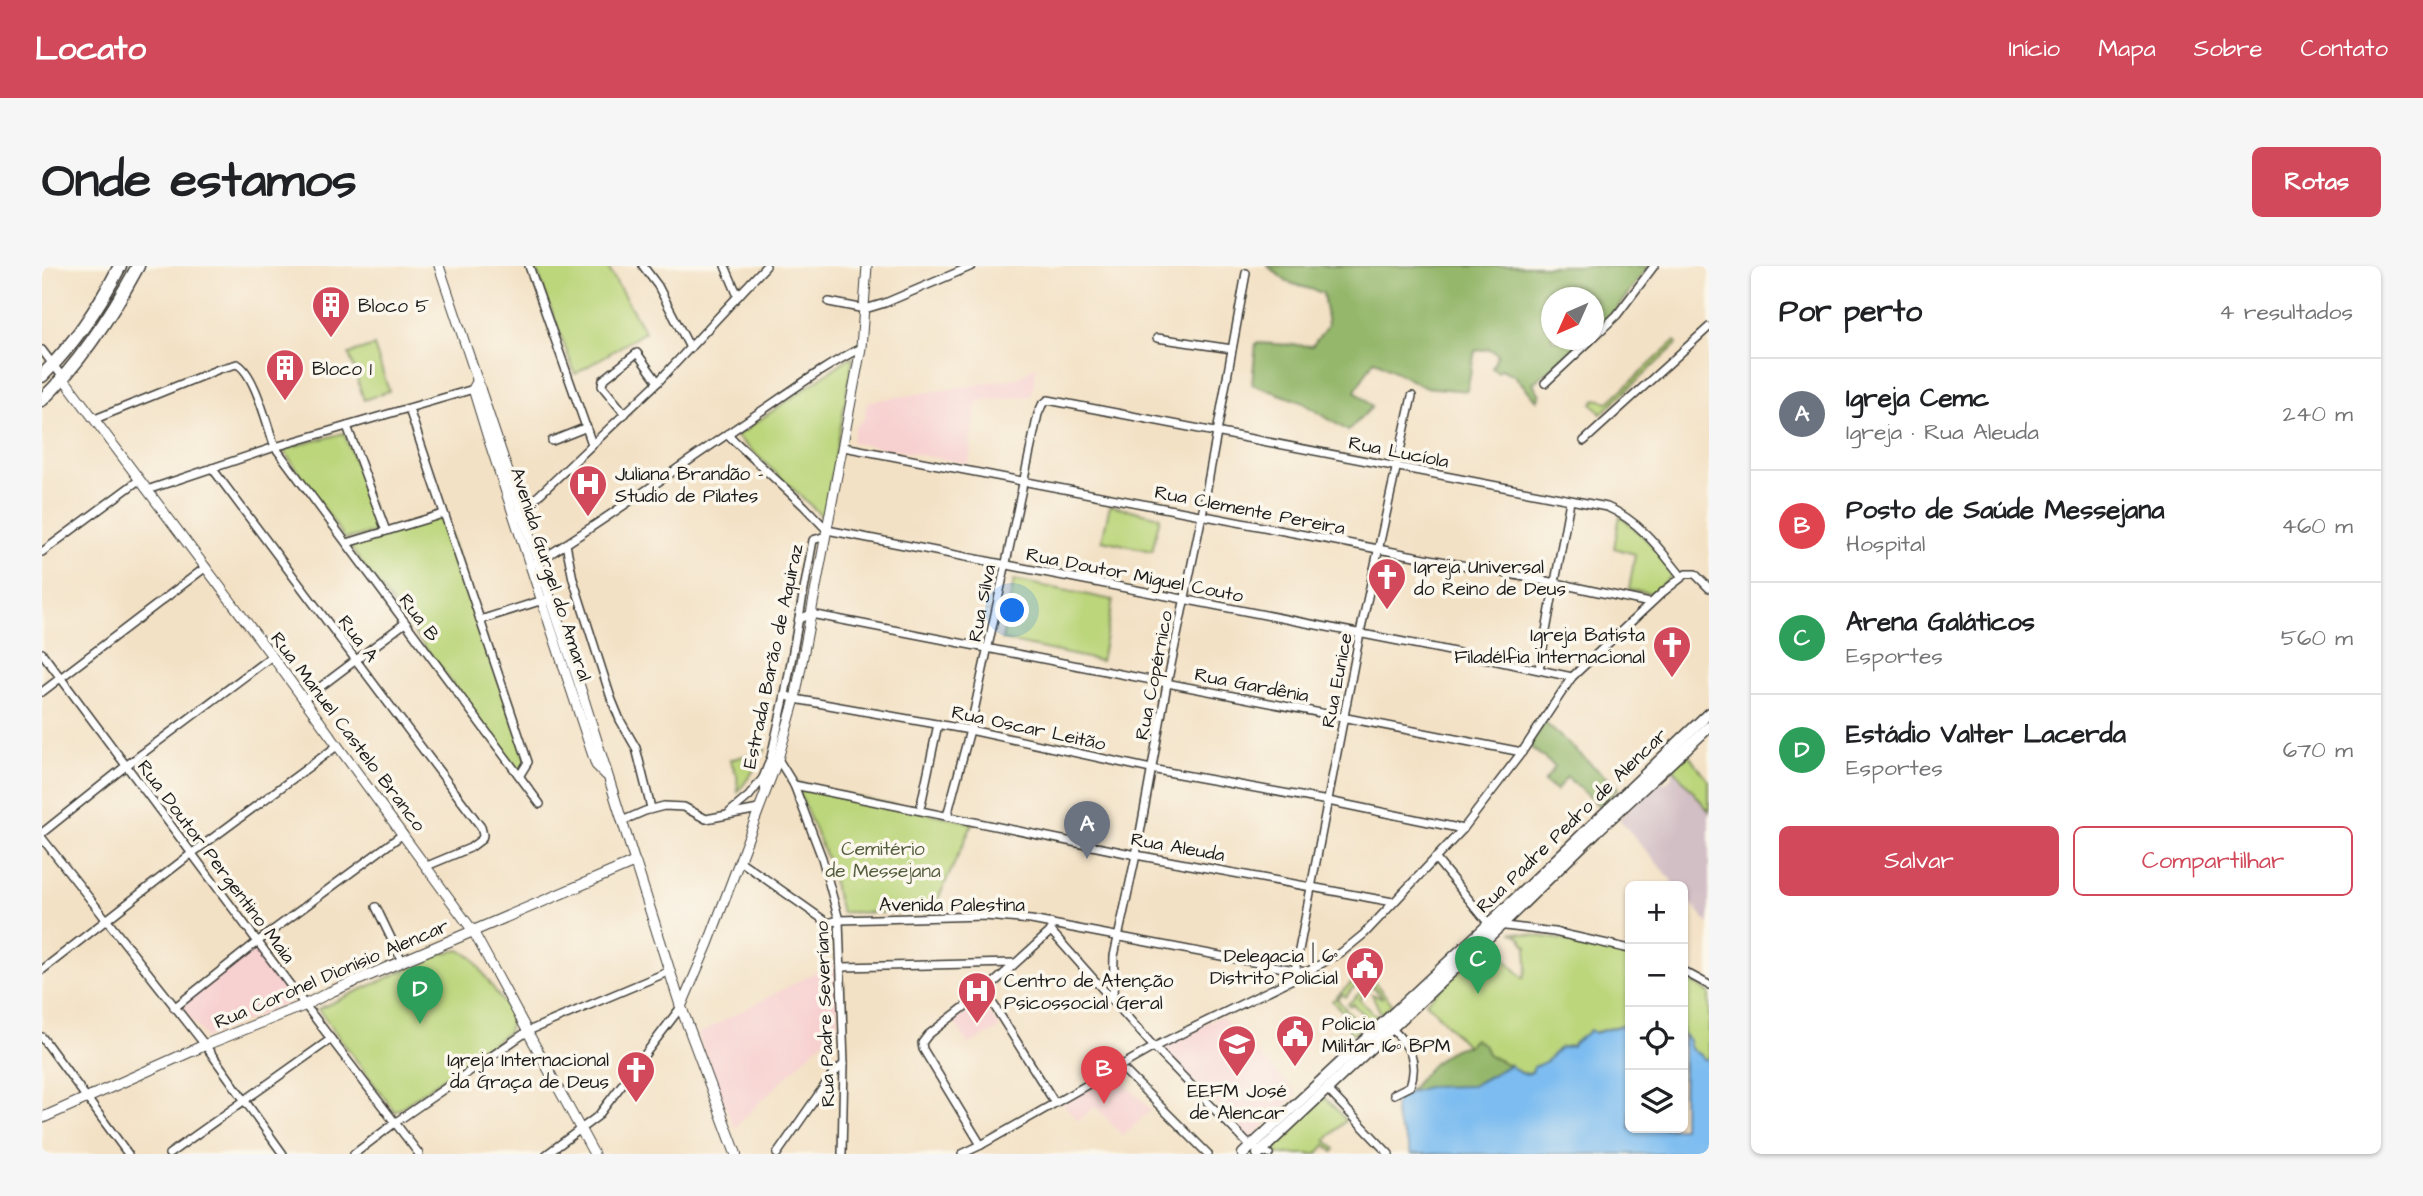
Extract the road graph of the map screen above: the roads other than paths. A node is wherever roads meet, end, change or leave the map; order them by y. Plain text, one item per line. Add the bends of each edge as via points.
1 (120, 266) edge
2 (138, 266) edge
3 (439, 266) edge
4 (529, 266) edge
5 (643, 266) edge
6 (725, 266) edge
7 (766, 266) edge
8 (867, 266) edge
9 (972, 266) edge
10 (1654, 266) edge
11 (1246, 274) dead end
12 (738, 296) junction
13 (829, 302) dead end
14 (865, 309) junction
15 (1604, 327) edge
16 (1709, 327) edge
17 (1157, 338) dead end
18 (690, 348) junction
19 (861, 348) junction
20 (1232, 349) junction
21 (1579, 350) edge
22 (42, 351) edge
23 (53, 365) junction
24 (42, 376) edge
25 (64, 379) junction
26 (658, 382) junction
27 (1545, 383) dead end
28 (477, 386) junction
29 (1412, 396) dead end
30 (1049, 399) joint
31 (42, 400) edge
32 (409, 408) junction
33 (625, 414) junction
34 (95, 419) junction
35 (347, 426) junction
36 (587, 428) junction
37 (1218, 432) junction
38 (727, 434) junction
39 (1584, 441) dead end
40 (552, 442) dead end
41 (592, 443) junction
42 (275, 447) junction
43 (844, 447) junction
44 (1396, 466) junction
45 (212, 468) junction
46 (139, 480) junction
47 (1024, 482) junction
48 (147, 490) junction
49 (1570, 501) junction
50 (443, 514) junction
51 (519, 514) junction
52 (1202, 515) junction
53 (386, 531) junction
54 (827, 533) junction
55 (347, 543) junction
56 (566, 544) junction
57 (1378, 550) junction
58 (42, 552) edge
59 (535, 564) junction
60 (1005, 564) junction
61 (205, 567) junction
62 (1682, 577) junction
63 (1556, 583) junction
64 (1709, 588) edge
65 (546, 599) junction
66 (1184, 600) junction
67 (1650, 603) junction
68 (811, 614) junction
69 (799, 619) junction
70 (480, 620) junction
71 (405, 623) junction
72 (1360, 633) junction
73 (805, 647) junction
74 (988, 648) junction
75 (42, 653) edge
76 (792, 654) junction
77 (272, 656) junction
78 (356, 660) junction
79 (1539, 669) junction
80 (61, 677) junction
81 (1573, 677) junction
82 (1167, 684) junction
83 (42, 692) edge
84 (785, 695) junction
85 (795, 699) junction
86 (303, 700) junction
87 (1709, 713) edge
88 (1345, 719) junction
89 (938, 724) junction
90 (1709, 727) edge
91 (970, 730) junction
92 (779, 742) junction
93 (337, 746) junction
94 (1522, 752) junction
95 (778, 760) junction
96 (127, 765) junction
97 (1151, 769) junction
98 (1654, 772) junction
99 (520, 775) junction
100 (763, 778) junction
101 (794, 785) junction
102 (765, 792) junction
103 (1328, 801) junction
104 (540, 804) dead end
105 (921, 805) dead end
106 (651, 808) junction
107 (759, 809) junction
108 (728, 814) junction
109 (947, 816) junction
110 (622, 821) junction
111 (1462, 829) junction
112 (403, 834) junction
113 (42, 835) edge
114 (191, 854) junction
115 (1136, 855) junction
116 (1435, 859) junction
117 (740, 861) junction
118 (635, 862) junction
119 (427, 866) junction
120 (1312, 886) junction
121 (1393, 902) junction
122 (376, 907) dead end
123 (107, 920) junction
124 (839, 920) junction
125 (1495, 925) junction
126 (1051, 927) junction
127 (473, 931) junction
128 (1119, 936) junction
129 (257, 942) junction
130 (1625, 948) edge
131 (402, 961) junction
132 (1014, 964) junction
133 (842, 967) junction
134 (42, 970) edge
135 (670, 971) junction
136 (1295, 971) junction
137 (1305, 972) junction
138 (1688, 974) edge
139 (1709, 985) edge
140 (985, 991) junction
141 (1113, 1000) junction
142 (305, 1005) junction
143 (681, 1007) junction
144 (174, 1008) junction
145 (1391, 1028) junction
146 (528, 1031) junction
147 (42, 1037) edge
148 (331, 1039) junction
149 (205, 1045) junction
150 (1367, 1045) junction
151 (1154, 1046) junction
152 (844, 1064) junction
153 (1126, 1072) dead end
154 (1327, 1089) junction
155 (1394, 1094) dead end
156 (87, 1098) junction
157 (243, 1101) junction
158 (1055, 1103) junction
159 (42, 1118) edge
160 (396, 1122) junction
161 (581, 1130) junction
162 (981, 1145) junction
163 (1256, 1152) edge
164 (128, 1154) edge
165 (169, 1154) edge
166 (283, 1154) edge
167 (354, 1154) edge
168 (419, 1154) edge
169 (547, 1154) edge
170 (594, 1154) edge
171 (736, 1154) edge
172 (776, 1154) edge
173 (842, 1154) edge
174 (962, 1154) edge
175 (1208, 1154) edge
176 (1389, 1154) edge

1 - 23 highway
2 - 25 highway
3 - 28 street, Avenida Gurgel do Amaral
4 - 36 street
5 - 18 street
6 - 12 street
7 - 12 street
8 - 14 street, Estrada Barão de Aquiraz
9 - 14 street
10 - 15 street
11 - 20 street, Rua Copérnico
12 - 18 street
13 - 14 street
14 - 19 street, Estrada Barão de Aquiraz
16 - 39 street
17 - 20 street
18 - 26 street
19 - 38 street
19 - 43 street, Estrada Barão de Aquiraz
20 - 37 street, Rua Copérnico
21 - 27 street
22 - 23 street, Rua Manuel Castelo Branco
23 - 24 highway
23 - 25 street, Rua Manuel Castelo Branco
25 - 31 highway
25 - 34 street, Rua Manuel Castelo Branco
26 - 33 street
26 - 33 street via 640,354 634,354 602,383
28 - 32 street
28 - 51 street, Avenida Gurgel do Amaral
29 - 44 street, Rua Eunice
30 - 37 street, Rua Lucíola
30 - 47 street, Rua Sílva via 1038,414
32 - 35 street
32 - 50 street
33 - 41 street
34 - 42 street, Rua B via 237,364 253,382
34 - 46 street, Rua Manuel Castelo Branco
35 - 42 street
35 - 53 street
36 - 40 street
36 - 41 street
37 - 44 street, Rua Lucíola
37 - 52 street, Rua Copérnico
38 - 54 street
38 - 56 street
41 - 51 street
42 - 45 street
42 - 55 street, Rua B
43 - 47 street, Rua Clemente Pereira
43 - 54 street, Estrada Barão de Aquiraz
44 - 49 street, Rua Lucíola
44 - 57 street, Rua Eunice
45 - 48 street
45 - 78 street, Rua A
46 - 48 street, Rua Manuel Castelo Branco
46 - 58 street
47 - 52 street, Rua Clemente Pereira
47 - 60 street, Rua Sílva
48 - 61 street, Rua Manuel Castelo Branco
49 - 62 street, Rua Lucíola via 1607,507 1628,517
49 - 63 street
50 - 53 street
50 - 70 street
51 - 59 street, Avenida Gurgel do Amaral
52 - 57 street, Rua Clemente Pereira
52 - 66 street, Rua Copérnico
53 - 55 street
54 - 60 street, Rua Doutor Miguel Couto
54 - 68 street, Estrada Barão de Aquiraz
54 - 69 street, Estrada Barão de Aquiraz via 813,540
55 - 71 street, Rua B
56 - 59 street
56 - 106 street via 611,698 636,748
57 - 63 street, Rua Clemente Pereira
57 - 72 street, Rua Eunice
59 - 65 street, Avenida Gurgel do Amaral
60 - 66 street, Rua Doutor Miguel Couto
60 - 74 street, Rua Sílva
61 - 77 street, Rua Manuel Castelo Branco
61 - 80 street
62 - 64 street, Rua Lucíola via 1695,574
62 - 67 street
63 - 67 street, Rua Clemente Pereira
63 - 79 street
65 - 70 street
65 - 110 street, Avenida Gurgel do Amaral via 596,765 608,776
66 - 72 street, Rua Doutor Miguel Couto
66 - 82 street, Rua Copérnico
67 - 81 street
68 - 69 street
68 - 73 street, Estrada Barão de Aquiraz
68 - 74 street, Rua Gardênia
69 - 76 street, Estrada Barão de Aquiraz
70 - 99 street via 527,762
71 - 78 street
71 - 99 street, Rua B
72 - 79 street, Rua Doutor Miguel Couto
72 - 88 street, Rua Eunice
73 - 76 street
73 - 85 street, Estrada Barão de Aquiraz
74 - 82 street, Rua Gardênia
74 - 91 street, Rua Sílva
75 - 80 street, Rua Doutor Pergentino Maia
76 - 84 street, Estrada Barão de Aquiraz
77 - 86 street, Rua Manuel Castelo Branco
77 - 96 street
78 - 86 street
78 - 119 street, Rua A via 484,835 478,844
79 - 81 street, Rua Doutor Miguel Couto
80 - 83 street
80 - 96 street, Rua Doutor Pergentino Maia
81 - 94 street
82 - 88 street, Rua Gardênia
82 - 97 street, Rua Copérnico
84 - 85 street, Rua Oscar Leitão
84 - 92 street, Estrada Barão de Aquiraz
85 - 89 street, Rua Oscar Leitão
85 - 92 street, Estrada Barão de Aquiraz
86 - 93 street, Rua Manuel Castelo Branco
87 - 98 main road, Rua Padre Pedro de Alencar
88 - 94 street, Rua Gardênia
88 - 103 street, Rua Eunice
89 - 91 street, Rua Oscar Leitão
89 - 105 street
90 - 98 main road, Rua Padre Pedro de Alencar
91 - 97 street, Rua Oscar Leitão
91 - 109 street, Rua Sílva
92 - 95 street, Estrada Barão de Aquiraz
92 - 100 street, Estrada Barão de Aquiraz
93 - 112 street, Rua Manuel Castelo Branco
93 - 114 street
94 - 111 street
95 - 101 street, Rua Padre Severíano
95 - 102 street, Estrada Barão de Aquiraz
96 - 113 street
96 - 114 street, Rua Doutor Pergentino Maia
97 - 103 street, Rua Oscar Leitão
97 - 115 street, Rua Copérnico
98 - 125 main road, Rua Padre Pedro de Alencar
99 - 104 street, Rua B
100 - 102 street, Estrada Barão de Aquiraz
100 - 108 street
101 - 109 street, Rua Aleuda
101 - 124 street, Rua Padre Severíano
102 - 107 street, Estrada Barão de Aquiraz
103 - 111 street, Rua Oscar Leitão
103 - 120 street, Rua Eunice
106 - 108 street via 677,805 706,819
106 - 110 street
107 - 108 street
107 - 117 street, Estrada Barão de Aquiraz
109 - 115 street, Rua Aleuda
110 - 118 street, Avenida Gurgel do Amaral
111 - 116 street
112 - 119 street, Rua Manuel Castelo Branco
112 - 129 street
113 - 123 street
114 - 123 street
114 - 129 street, Rua Doutor Pergentino Maia
115 - 120 street, Rua Aleuda
115 - 128 street, Rua Copérnico
116 - 121 street
116 - 125 street
117 - 124 street, Avenida Palestina via 828,923
117 - 143 street, Estrada Barão de Aquiraz
118 - 127 main road, Rua Coronel Dionísio Alencar
118 - 135 main road, Avenida Gurgel do Amaral
119 - 127 street, Rua Manuel Castelo Branco
120 - 121 street, Rua Aleuda
120 - 136 street, Rua Eunice
121 - 137 street via 1342,952
122 - 131 street
123 - 134 street
123 - 144 street
124 - 126 street, Avenida Palestina via 985,916
124 - 133 street, Rua Padre Severíano
125 - 130 street
125 - 145 main road, Rua Padre Pedro de Alencar
125 - 150 main road, Rua Padre Pedro de Alencar
126 - 128 street, Avenida Palestina
126 - 132 street
126 - 141 street
127 - 131 main road, Rua Coronel Dionísio Alencar
127 - 146 street, Rua Manuel Castelo Branco
128 - 136 street, Avenida Palestina
128 - 141 street, Rua Copérnico
129 - 142 street, Rua Doutor Pergentino Maia
129 - 144 street
131 - 142 main road, Rua Coronel Dionísio Alencar
132 - 133 street
132 - 140 street
133 - 152 street, Rua Padre Severíano
135 - 143 main road, Avenida Gurgel do Amaral
135 - 146 street
136 - 137 street, Avenida Palestina
137 - 151 street
138 - 139 street
140 - 158 street
140 - 162 street via 922,1041
141 - 151 street
142 - 148 street, Rua Doutor Pergentino Maia
142 - 149 main road, Rua Coronel Dionísio Alencar
143 - 161 street via 598,1116
143 - 171 main road, Avenida Gurgel do Amaral
144 - 149 street
145 - 150 main road, Rua Padre Pedro de Alencar
145 - 155 street via 1408,1045 1413,1074 1410,1086
146 - 160 street
146 - 161 street, Rua Manuel Castelo Branco
147 - 156 street
148 - 157 street
148 - 160 street, Rua Doutor Pergentino Maia
149 - 156 main road, Rua Coronel Dionísio Alencar
149 - 157 street
150 - 154 main road, Rua Padre Pedro de Alencar
150 - 163 main road, Rua Padre Pedro de Alencar
151 - 158 street
151 - 163 street
152 - 172 street
152 - 173 street, Rua Padre Severíano
153 - 175 street
154 - 163 main road, Rua Padre Pedro de Alencar
154 - 176 street
156 - 159 main road, Rua Coronel Dionísio Alencar
156 - 164 street
157 - 165 street
157 - 166 street
158 - 162 street
160 - 167 street
160 - 168 street, Rua Doutor Pergentino Maia
161 - 169 street
161 - 170 street, Rua Manuel Castelo Branco
162 - 174 street

